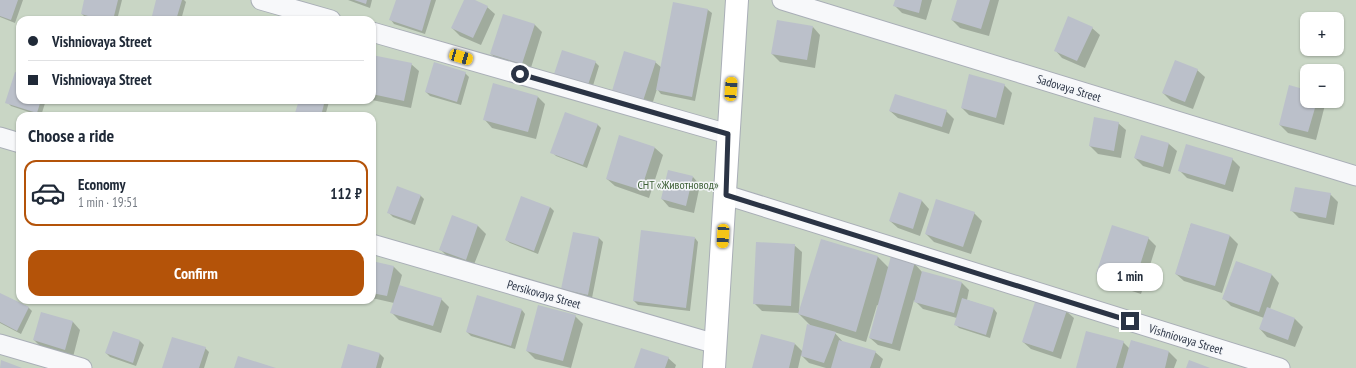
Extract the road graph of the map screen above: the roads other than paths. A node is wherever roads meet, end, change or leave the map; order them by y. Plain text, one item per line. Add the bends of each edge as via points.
1 (261, 0) edge
2 (737, 0) edge
3 (782, 0) edge
4 (317, 16) edge
5 (376, 33) edge
6 (728, 134) junction
7 (0, 137) edge
8 (16, 141) edge
9 (1356, 176) edge
10 (726, 195) junction
11 (376, 245) edge
12 (0, 344) edge
13 (716, 344) junction
14 (82, 368) edge
15 (714, 368) edge
16 (1280, 368) edge

1 - 4 street
2 - 6 street
3 - 9 street, Sadovaya Street
5 - 6 street
6 - 10 street
7 - 8 street
10 - 13 street
10 - 16 street, Vishniovaya Street
11 - 13 street, Persikovaya Street
12 - 14 street
13 - 15 street

